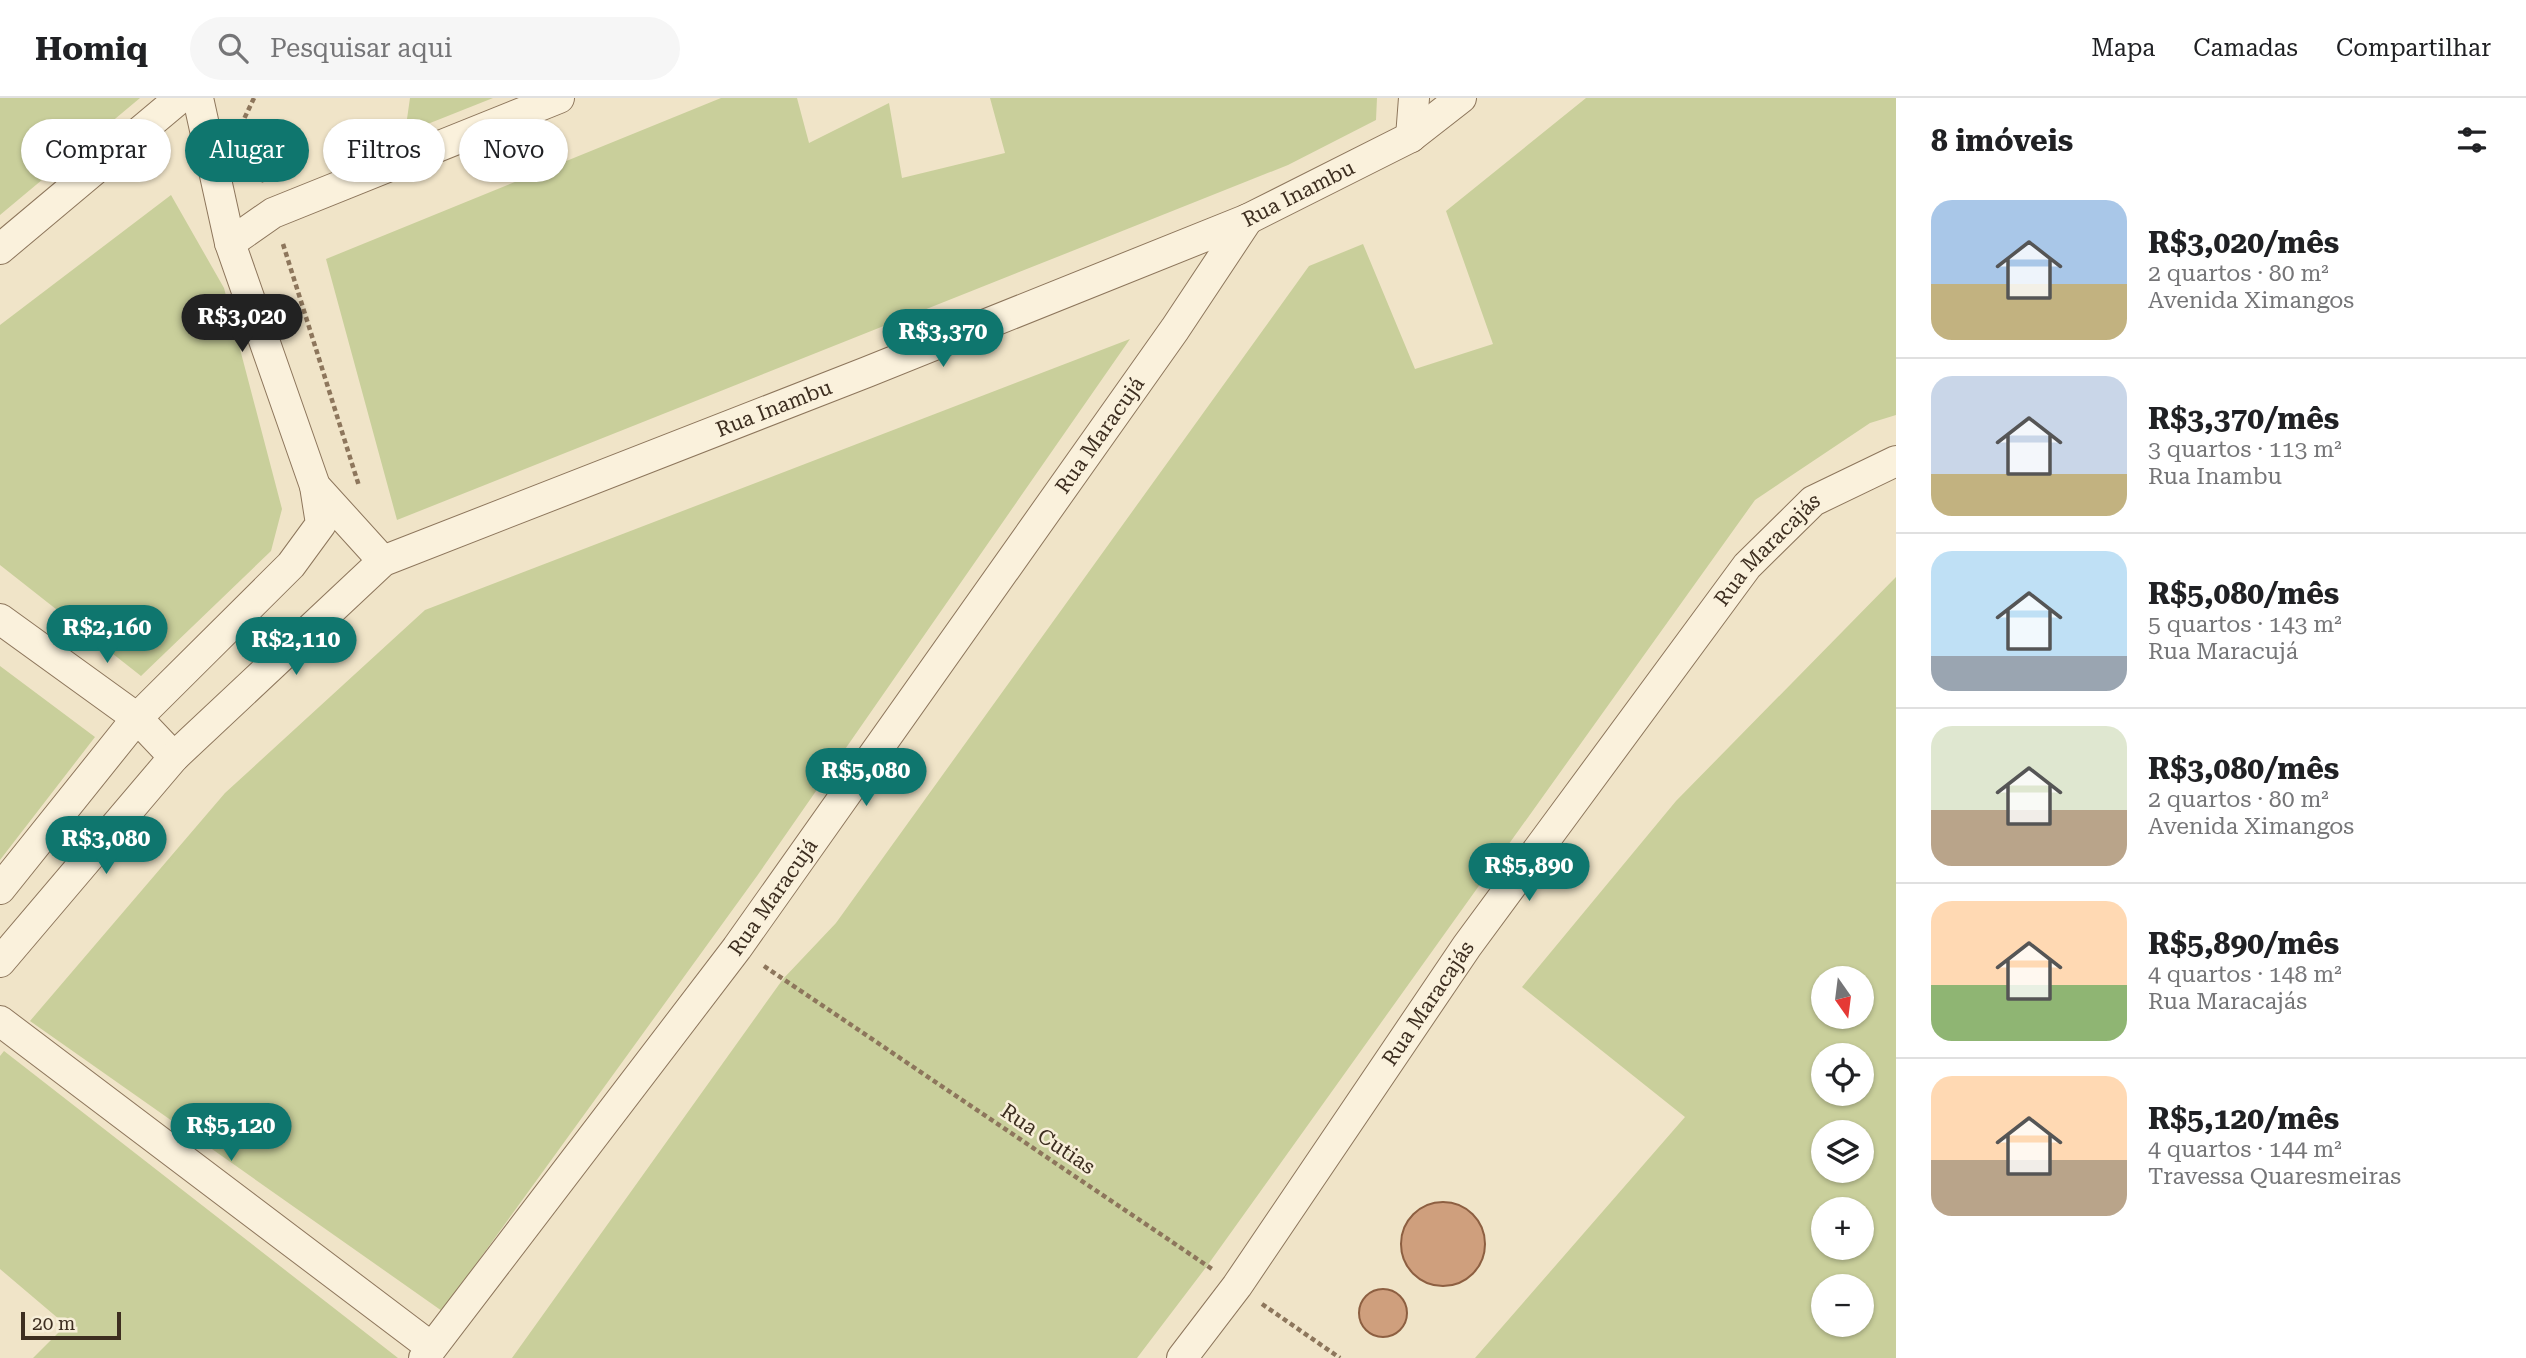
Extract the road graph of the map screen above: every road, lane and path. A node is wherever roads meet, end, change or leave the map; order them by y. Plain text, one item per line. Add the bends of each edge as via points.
1 (180, 98) edge
2 (198, 98) edge
3 (254, 98) edge
4 (559, 98) edge
5 (1414, 98) edge
6 (1461, 98) edge
7 (1411, 137) junction
8 (273, 213) junction
9 (1248, 219) junction
10 (230, 243) junction
11 (0, 249) edge
12 (1896, 461) edge
13 (315, 486) junction
14 (362, 496) dead end
15 (383, 561) junction
16 (0, 619) edge
17 (137, 718) junction
18 (174, 757) junction
19 (0, 889) edge
20 (737, 948) junction
21 (0, 962) edge
22 (0, 1021) edge
23 (1237, 1286) junction
24 (427, 1352) edge
25 (1182, 1358) edge
26 (1340, 1358) edge

1 - 11 street
2 - 10 street
3 - 8 path via 244,118
4 - 8 street
5 - 7 street
6 - 7 street, Rua Inambu
7 - 9 street, Rua Inambu
8 - 10 street
8 - 14 path
9 - 15 street, Rua Inambu
9 - 20 street, Rua Maracujá
10 - 13 street
12 - 23 street, Rua Maracajás via 1812,501 1747,566 1467,946
13 - 15 street
13 - 17 street via 321,524 290,565
15 - 18 street
16 - 17 street
17 - 18 street
17 - 19 street
18 - 21 street
20 - 23 path, Rua Cutias
20 - 24 street, Rua Maracujá
22 - 24 street
23 - 25 street, Rua Maracajás
23 - 26 path, Rua Cutias

